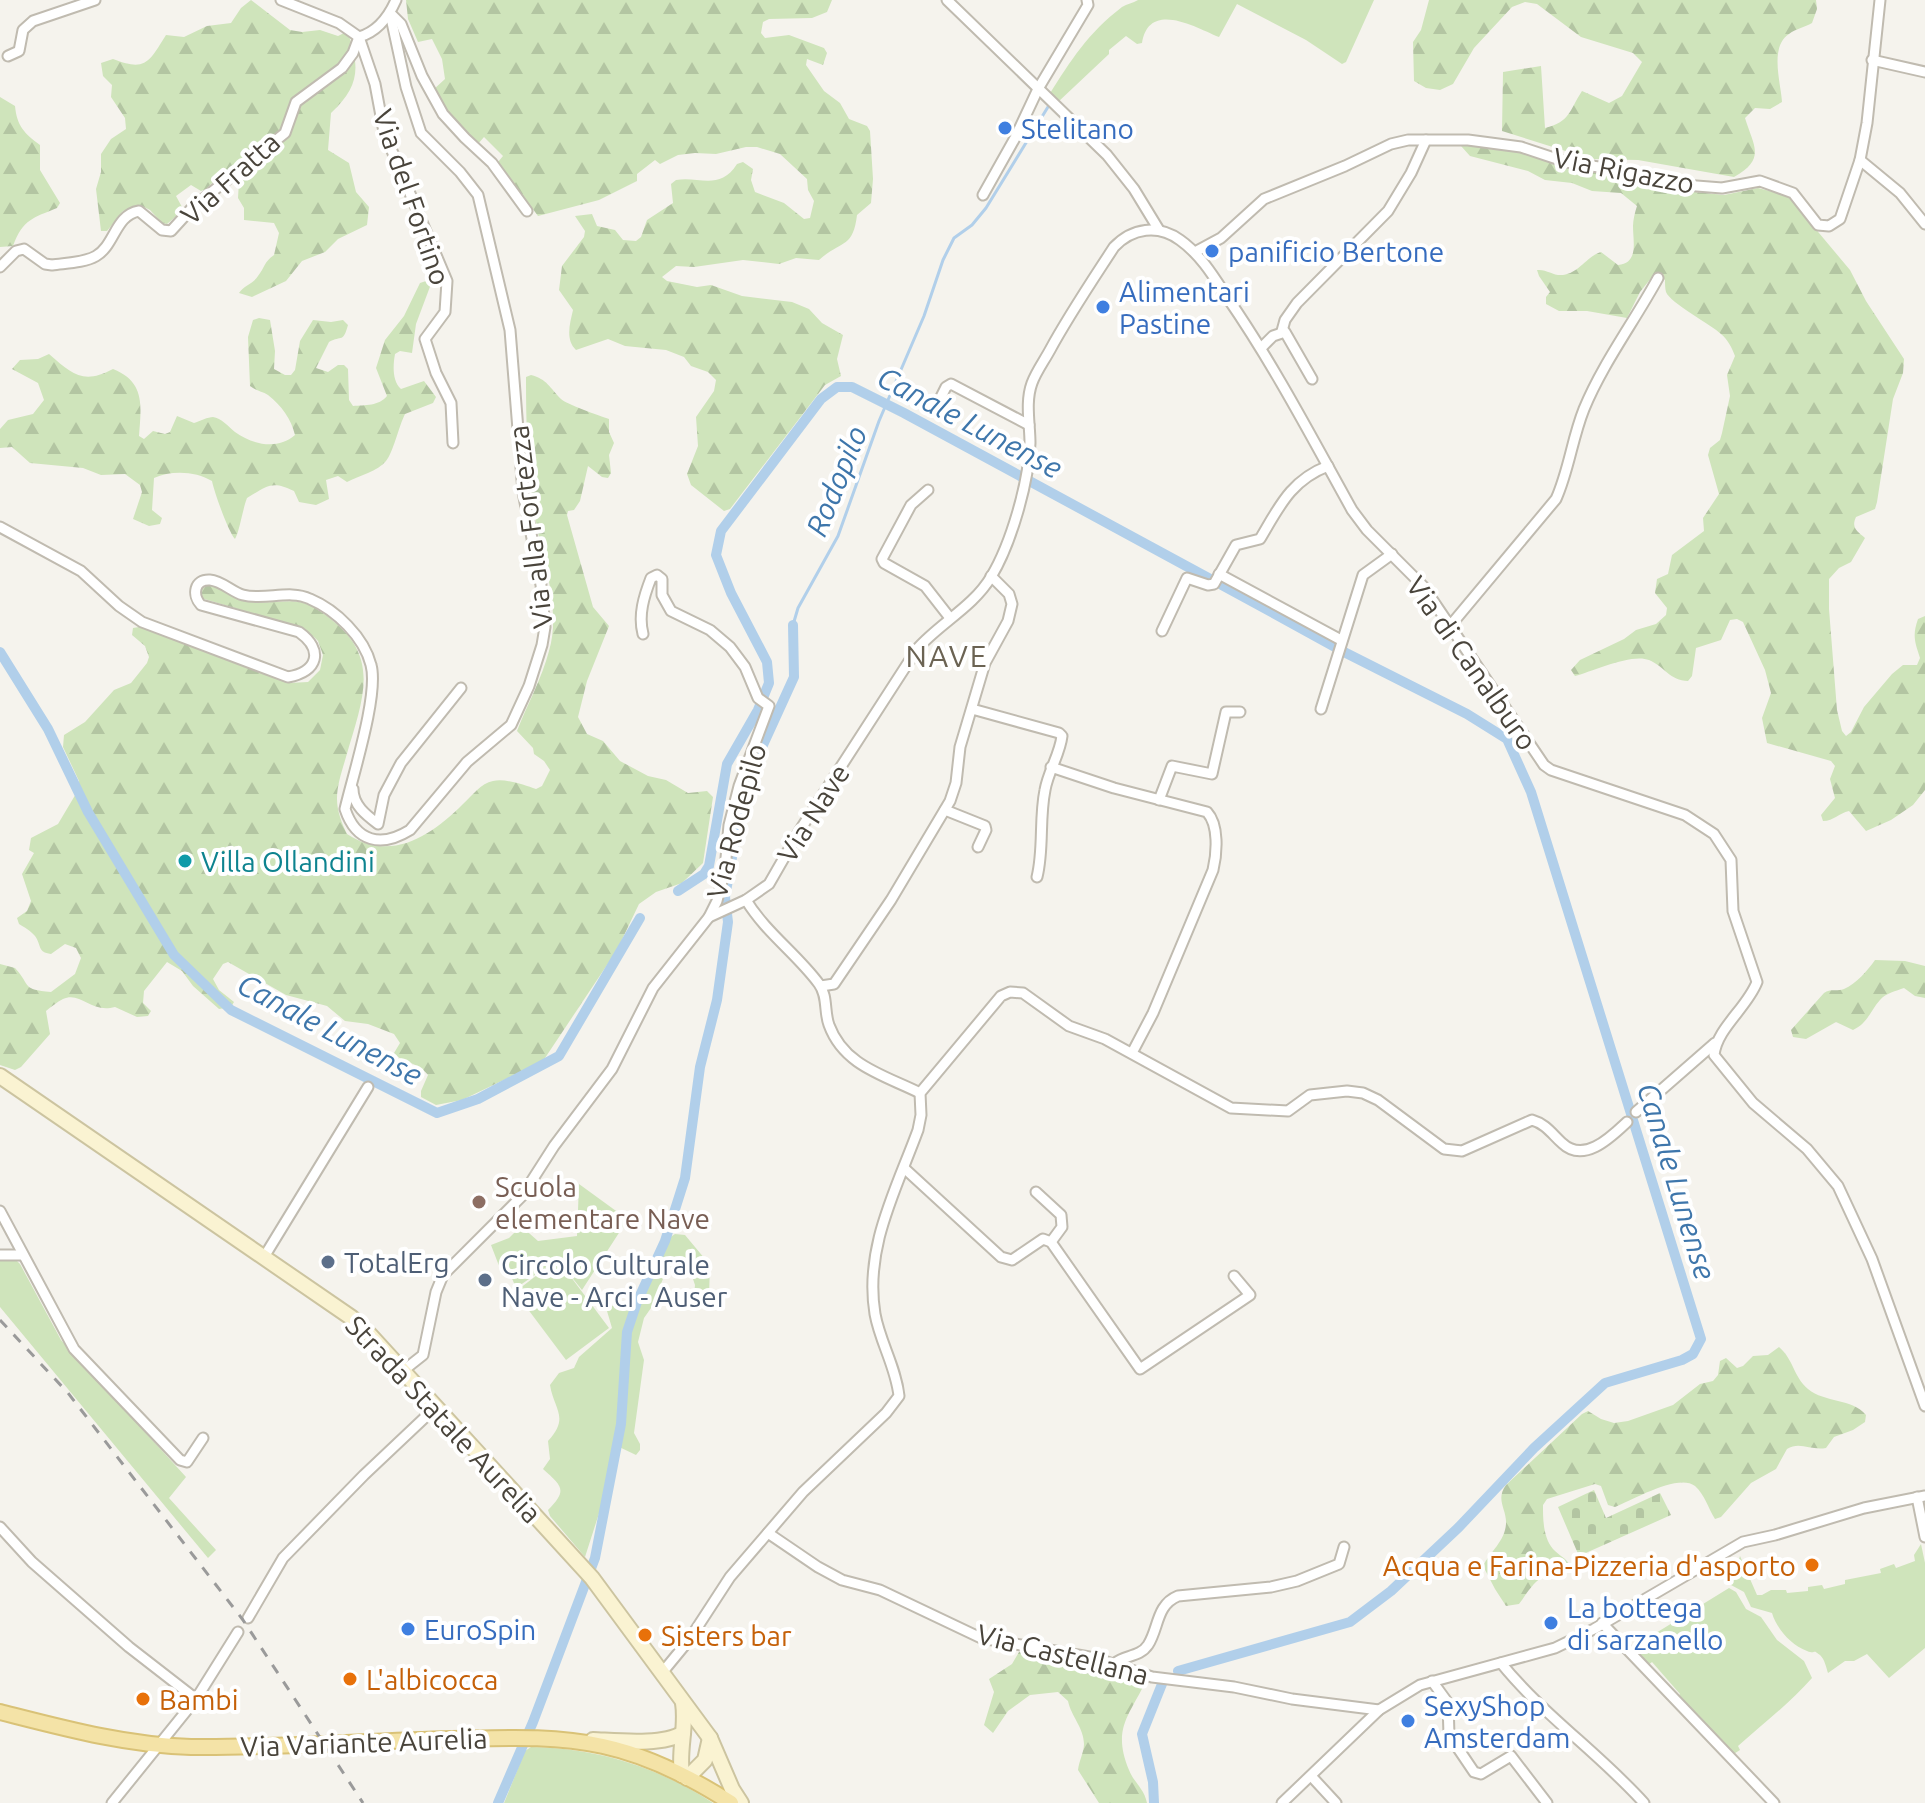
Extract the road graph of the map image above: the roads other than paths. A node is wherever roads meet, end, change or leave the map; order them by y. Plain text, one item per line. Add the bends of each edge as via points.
1 (95, 0) edge
2 (281, 0) edge
3 (396, 0) edge
4 (947, 0) edge
5 (1087, 0) edge
6 (1880, 0) edge
7 (390, 13) junction
8 (359, 37) junction
9 (8, 56) dead end
10 (1872, 60) junction
11 (1925, 72) edge
12 (1038, 89) junction
13 (1426, 140) junction
14 (1860, 160) junction
15 (983, 195) dead end
16 (527, 211) dead end
17 (1925, 224) edge
18 (1159, 230) junction
19 (1195, 252) junction
20 (0, 267) edge
21 (1658, 278) dead end
22 (1282, 331) junction
23 (1262, 347) junction
24 (1312, 379) dead end
25 (936, 407) dead end
26 (1029, 425) junction
27 (453, 443) dead end
28 (1328, 466) junction
29 (928, 490) dead end
30 (0, 527) edge
31 (1392, 554) junction
32 (1219, 574) junction
33 (991, 576) junction
34 (950, 618) junction
35 (1450, 626) junction
36 (1162, 631) dead end
37 (643, 634) dead end
38 (1341, 640) junction
39 (461, 688) dead end
40 (972, 709) junction
41 (1321, 709) dead end
42 (1240, 712) dead end
43 (1051, 767) junction
44 (354, 773) junction
45 (1159, 800) junction
46 (945, 810) junction
47 (978, 847) dead end
48 (1037, 877) dead end
49 (746, 900) junction
50 (714, 916) junction
51 (821, 986) junction
52 (1715, 1043) junction
53 (1132, 1053) junction
54 (0, 1076) edge
55 (368, 1087) dead end
56 (920, 1093) junction
57 (1636, 1112) dead end
58 (1627, 1122) dead end
59 (904, 1168) junction
60 (1036, 1192) dead end
61 (0, 1211) edge
62 (1051, 1242) junction
63 (0, 1255) edge
64 (23, 1255) junction
65 (264, 1257) junction
66 (1234, 1276) dead end
67 (404, 1370) junction
68 (1925, 1406) edge
69 (436, 1407) junction
70 (203, 1438) dead end
71 (1921, 1496) edge
72 (0, 1527) edge
73 (768, 1533) junction
74 (1925, 1537) edge
75 (1344, 1547) dead end
76 (248, 1618) dead end
77 (1602, 1623) junction
78 (238, 1632) dead end
79 (1115, 1663) junction
80 (1501, 1663) junction
81 (661, 1674) junction
82 (1432, 1681) junction
83 (196, 1699) junction
84 (683, 1703) junction
85 (1379, 1710) junction
86 (3, 1717) edge
87 (683, 1733) junction
88 (710, 1738) junction
89 (572, 1740) junction
90 (160, 1746) junction
91 (685, 1777) junction
92 (1312, 1777) junction
93 (112, 1803) edge
94 (731, 1803) edge
95 (741, 1803) edge
96 (1282, 1803) edge
97 (1336, 1803) edge
98 (1547, 1803) edge
99 (1644, 1803) edge
100 (1774, 1803) edge

1 - 9 street via 33,21 23,30 19,51
2 - 8 street via 339,23
3 - 7 street
4 - 12 street
5 - 12 street
6 - 10 street, Via Rigazzo
7 - 8 street
7 - 16 street via 401,24 443,114 492,163
7 - 44 street, Via alla Fortezza via 421,133 478,195 510,330 523,492 545,627 529,686 511,725 467,762 410,830 383,841 358,833 345,809
8 - 20 street, Via Fratta via 342,68 296,102 285,133 171,231 139,211 131,212 92,258 52,265 24,249
8 - 27 street, Via del Fortino via 384,132 447,281 445,312 425,339 451,403
10 - 11 street
10 - 14 street, Via Rigazzo
12 - 15 street
12 - 18 street via 1119,169
13 - 14 street, Via Rigazzo via 1521,147 1566,162 1684,185 1722,188 1760,181 1793,193 1818,225 1829,226 1840,219
13 - 19 street, Via Rigazzo via 1391,144 1264,199 1221,238
13 - 22 street via 1388,211 1297,303
14 - 17 street via 1900,193
18 - 19 street, Via di Canalburo
18 - 26 street, Via Nave via 1125,235 1114,247 1032,383
19 - 23 street, Via di Canalburo
21 - 35 street via 1584,409 1556,499
22 - 23 street
22 - 24 street
23 - 28 street, Via di Canalburo
25 - 26 street via 951,384
26 - 33 street, Via Nave via 1025,487
28 - 31 street, Via di Canalburo via 1352,510
28 - 32 street via 1307,474 1283,500 1260,539 1236,545
29 - 34 street via 911,505 882,559 925,586
30 - 44 street, Via alla Fortezza via 81,571 142,622 288,677 311,667 315,655 309,640 299,632 201,605 195,599 199,584 214,580 246,596 297,595 326,608 353,632 371,665 370,707
31 - 35 street, Via di Canalburo
31 - 38 street via 1363,575
32 - 36 street via 1211,586 1187,578
32 - 38 street
33 - 34 street, Via Nave
33 - 40 street via 1012,604 985,663
34 - 49 street, Via Nave via 917,649 769,884
35 - 52 street, Via di Canalburo via 1544,765 1685,815 1714,834 1731,860 1733,911 1757,982
37 - 50 street, Via Rodepilo via 643,603 651,578 657,575 671,611 710,630 730,647 769,706 739,786
38 - 41 street
39 - 44 street via 401,763 384,795 378,824 353,797
40 - 43 street via 1059,733 1063,739
40 - 46 street
42 - 45 street via 1226,712 1212,774 1172,766
43 - 45 street
43 - 48 street via 1041,811
45 - 53 street via 1210,814 1216,854 1159,1000
46 - 47 street via 985,826
46 - 51 street via 834,984
49 - 50 street, Via Nave
49 - 51 street via 763,926
50 - 67 street, Via Nave via 653,988 612,1069 522,1196 443,1275 423,1355
51 - 56 street via 826,1018 841,1049
52 - 57 street
52 - 68 street via 1717,1060 1753,1103 1807,1149 1838,1186 1872,1259
53 - 56 street via 1069,1026 1023,993 1010,992 1001,996
53 - 58 street via 1231,1108 1288,1111 1310,1095 1363,1093 1454,1152 1532,1120 1541,1122 1564,1146 1582,1151 1605,1142
54 - 65 main road, Strada Statale Aurelia
55 - 65 street
56 - 59 street via 918,1130
59 - 62 street via 1001,1257 1012,1260 1043,1239
59 - 73 street via 879,1228 870,1285 899,1396
60 - 62 street via 1061,1215 1062,1227
61 - 64 street
62 - 66 street via 1140,1369 1250,1295
63 - 64 street
64 - 70 street via 74,1349 170,1450 187,1462
65 - 67 main road, Strada Statale Aurelia via 352,1318
67 - 69 main road, Strada Statale Aurelia
69 - 76 street via 283,1558
69 - 81 main road, Strada Statale Aurelia via 588,1574
71 - 74 street
71 - 77 street via 1743,1542
72 - 83 street via 32,1562
73 - 79 street, Via Castellana via 842,1580 880,1590 981,1638
73 - 81 street
75 - 79 street via 1339,1564 1297,1581 1171,1599 1146,1648
77 - 80 street via 1555,1648
77 - 100 street
78 - 83 street
79 - 85 street, Via Castellana via 1152,1677
80 - 82 street
80 - 99 street
81 - 84 main road, Strada Statale Aurelia
82 - 85 street
82 - 98 street via 1448,1703 1449,1735 1474,1772 1481,1774 1511,1756
83 - 90 street
84 - 87 main road
84 - 88 main road, Strada Statale Aurelia
85 - 92 street
86 - 90 main road, Via Variante Aurelia
87 - 89 main road via 663,1740
87 - 91 main road
88 - 91 main road via 705,1760
88 - 95 main road, Strada Statale Aurelia
89 - 90 main road, Via Variante Aurelia
89 - 91 main road, Via Variante Aurelia via 634,1755
90 - 93 street
91 - 94 main road, Via Variante Aurelia
92 - 96 street
92 - 97 street

